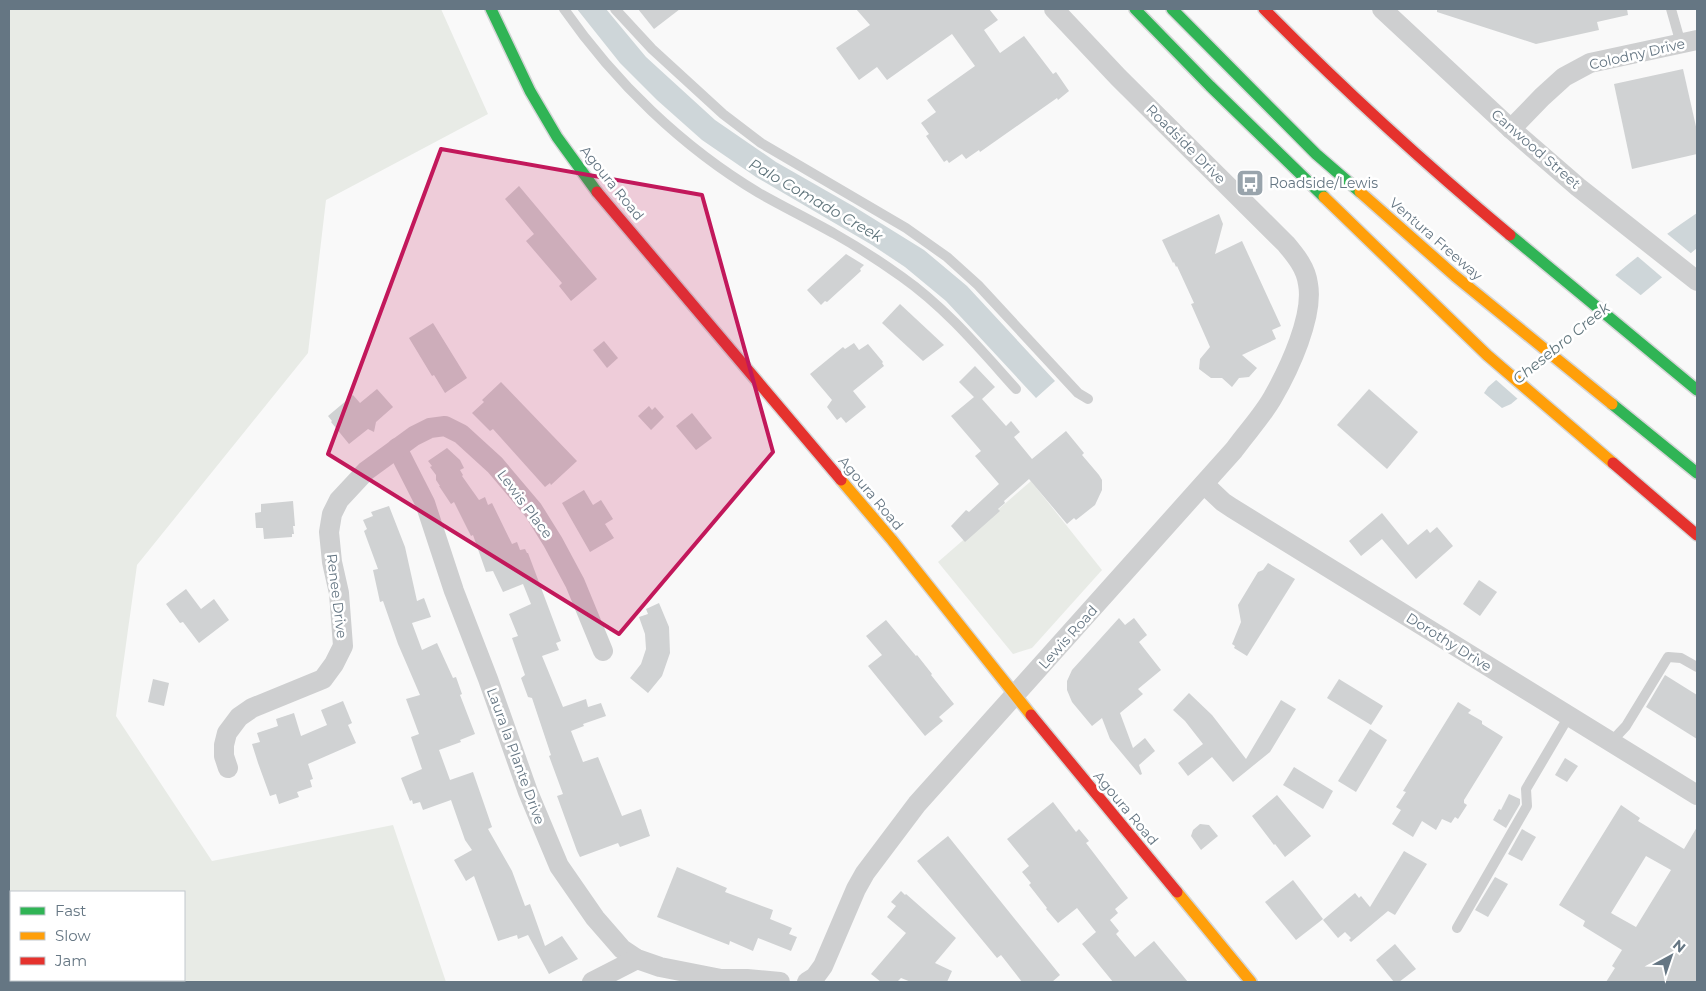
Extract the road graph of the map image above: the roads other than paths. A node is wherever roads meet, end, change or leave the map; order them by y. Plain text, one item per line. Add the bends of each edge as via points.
1 (492, 9) edge
2 (564, 9) edge
3 (615, 9) edge
4 (1054, 9) edge
5 (1135, 9) edge
6 (1172, 9) edge
7 (1264, 9) edge
8 (1382, 9) edge
9 (1671, 9) edge
10 (1689, 42) edge
11 (1511, 129) junction
12 (1693, 278) edge
13 (1308, 284) joint
14 (1675, 372) junction
15 (1697, 382) edge
16 (1016, 389) dead end
17 (1697, 390) edge
18 (1088, 399) dead end
19 (397, 448) junction
20 (1697, 473) edge
21 (1204, 484) junction
22 (1697, 535) edge
23 (603, 651) dead end
24 (1697, 668) edge
25 (1015, 696) junction
26 (1569, 716) junction
27 (1611, 742) junction
28 (228, 768) dead end
29 (1697, 795) edge
30 (1457, 928) dead end
31 (637, 960) junction
32 (719, 981) edge
33 (592, 982) edge
34 (780, 982) edge
35 (807, 982) edge
36 (1251, 982) edge

1 - 25 main road, Agoura Road via 534,98 557,137 596,190 892,540
2 - 16 lane via 624,82 676,133 758,192 837,235 904,278 974,341
3 - 18 lane via 652,49 746,132 906,228 947,257 978,285 1078,393
4 - 13 street, Roadside Drive via 1286,244 1301,262
5 - 22 main road via 1486,355
6 - 20 main road, Ventura Freeway via 1316,154 1455,276
7 - 14 main road via 1314,60 1464,196
8 - 11 street, Canwood Street
9 - 10 lane
10 - 11 street, Colodny Drive via 1590,63 1564,77
11 - 12 street, Canwood Street
13 - 21 street, Lewis Road via 1309,306 1304,325 1273,397
14 - 15 main road
14 - 17 main road
19 - 23 street, Lewis Place via 430,428 445,426 461,434 495,465 533,510 553,542 575,583
19 - 28 street, Renee Drive via 366,471 339,500 332,514 329,532 339,592 343,646 334,664 322,679 252,708 239,717 224,745
19 - 31 street, Laura la Plante Drive via 425,503 528,792 559,866 595,918 622,949
21 - 25 street, Lewis Road
21 - 26 street, Dorothy Drive via 1232,508
24 - 27 lane via 1682,658 1668,658 1626,726
25 - 35 street, Lewis Road via 917,804 866,873 823,966 816,977
25 - 36 main road, Agoura Road
26 - 27 street, Dorothy Drive
26 - 30 lane via 1526,789 1527,806
27 - 29 street, Dorothy Drive
31 - 32 street, Laura la Plante Drive
31 - 33 street
32 - 34 street

